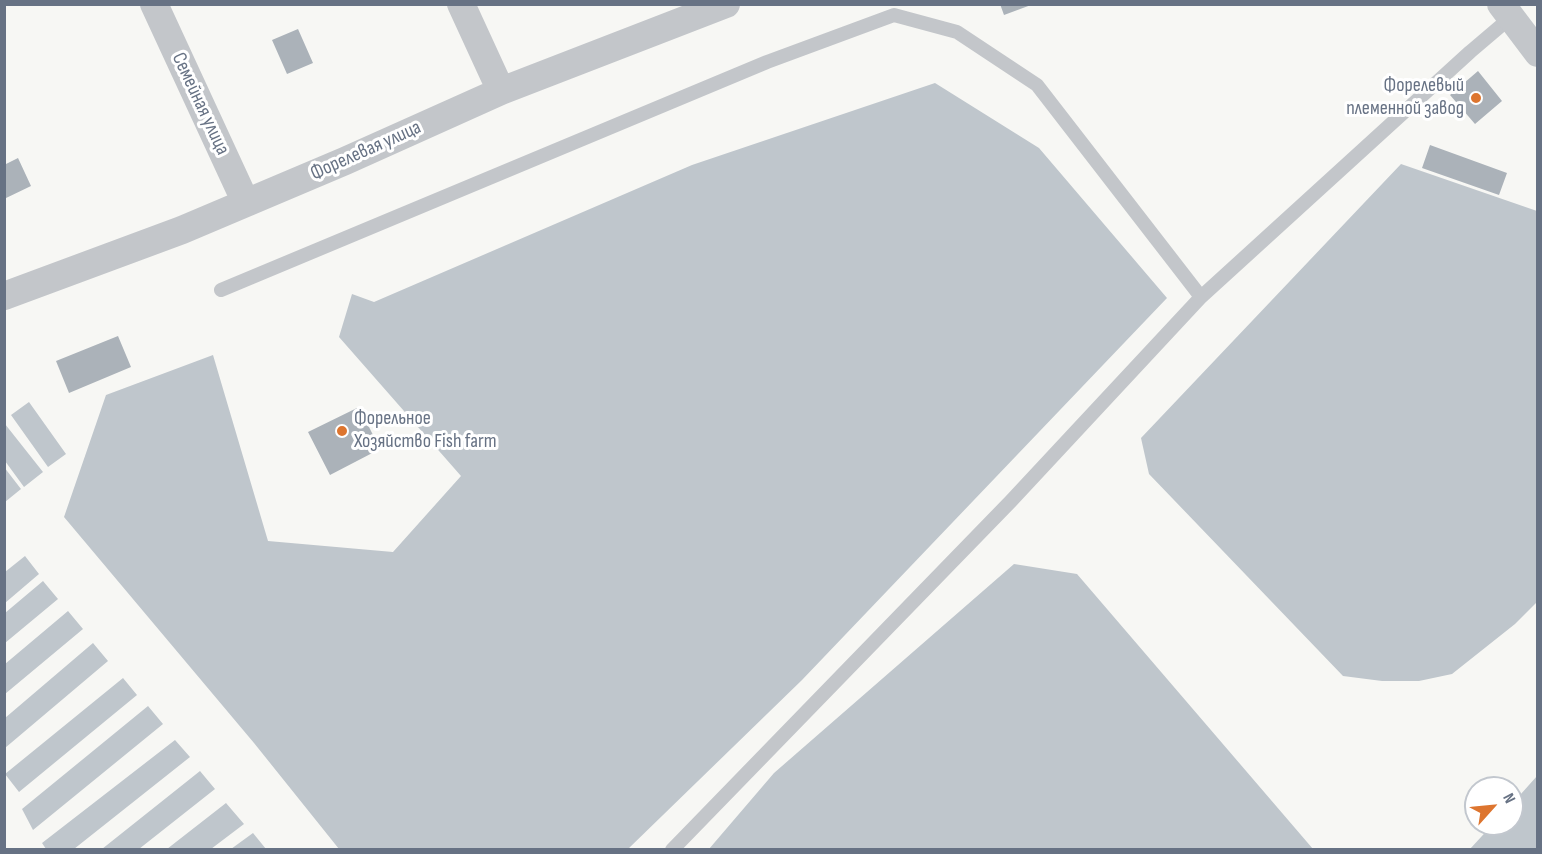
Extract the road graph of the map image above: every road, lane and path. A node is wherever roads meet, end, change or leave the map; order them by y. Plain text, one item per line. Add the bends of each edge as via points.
1 (154, 4) edge
2 (461, 4) edge
3 (726, 4) edge
4 (1506, 11) edge
5 (1538, 53) edge
6 (501, 91) junction
7 (246, 203) junction
8 (221, 290) dead end
9 (4, 296) edge
10 (1201, 297) junction
11 (672, 849) edge

1 - 7 street, Семейная улица
2 - 6 street
3 - 6 street, Форелевая улица
4 - 5 street
4 - 10 lane via 1470,52
6 - 7 street, Форелевая улица
7 - 9 street, Форелевая улица
8 - 10 lane via 767,62 894,15 957,32 1037,85
10 - 11 lane via 1011,501

